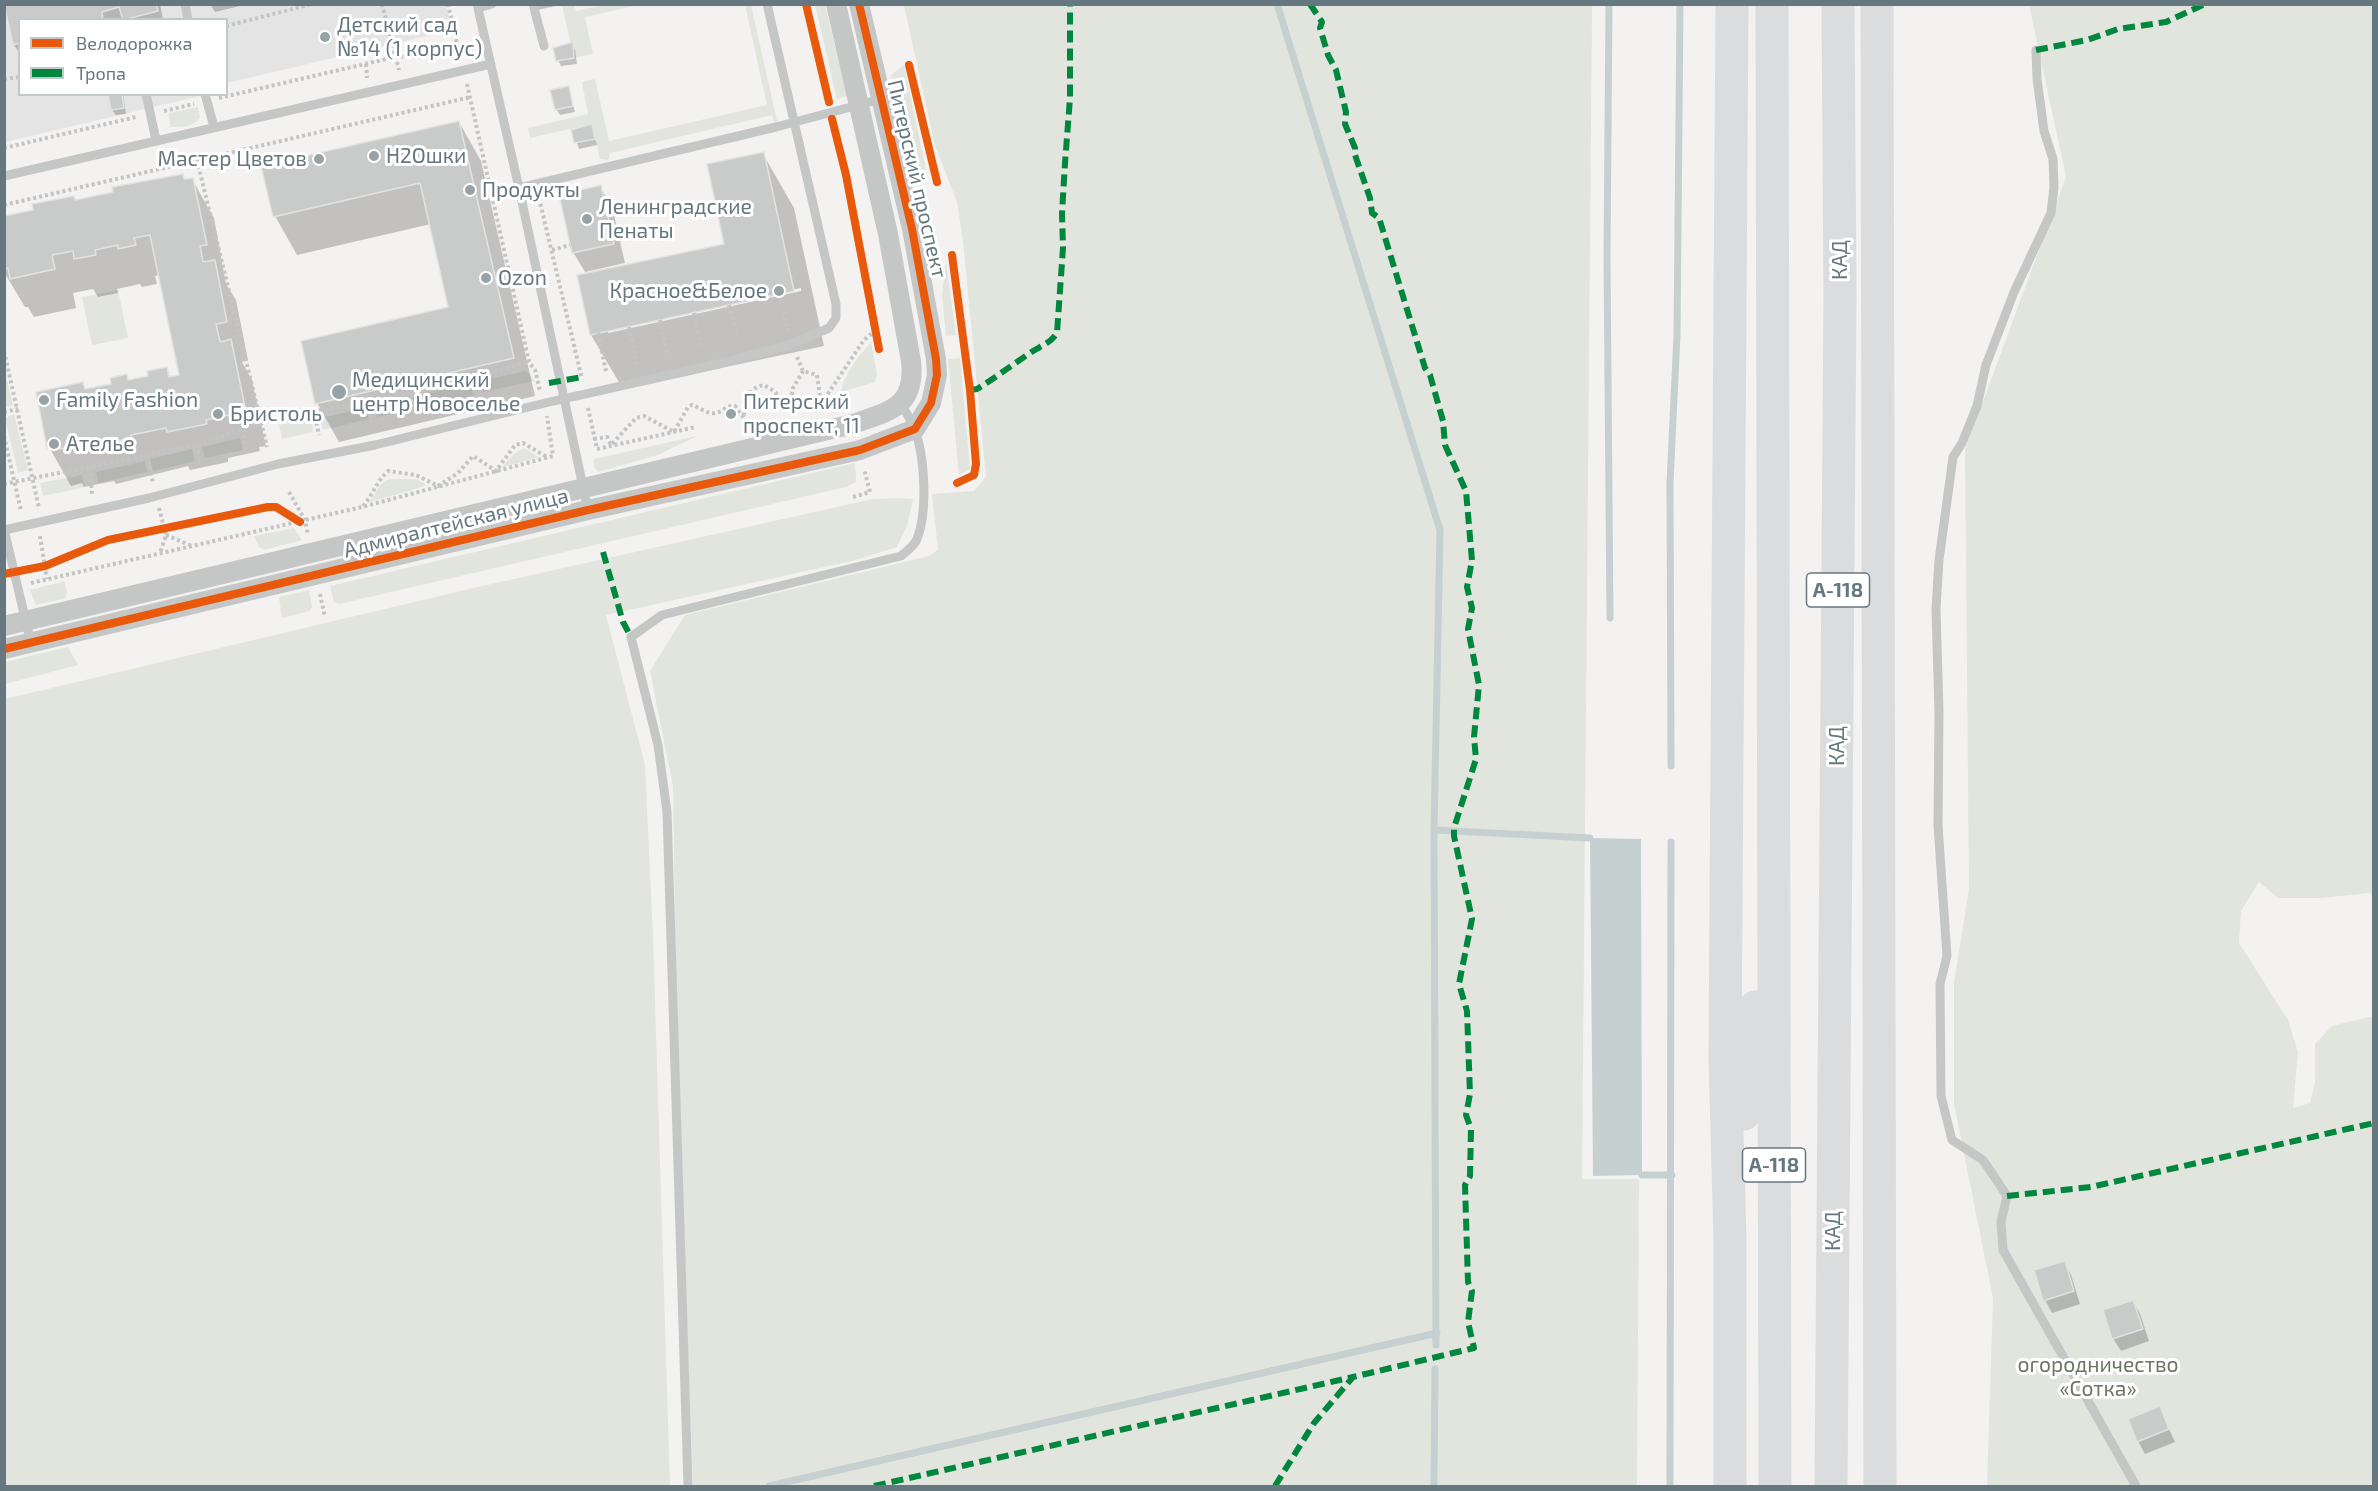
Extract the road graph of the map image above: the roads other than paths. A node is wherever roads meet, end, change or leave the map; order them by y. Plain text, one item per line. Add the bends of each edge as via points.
1 (492, 4) edge
2 (533, 4) edge
3 (767, 4) edge
4 (836, 4) edge
5 (859, 4) edge
6 (1732, 4) edge
7 (1772, 4) edge
8 (1838, 4) edge
9 (1864, 4) edge
10 (1877, 4) edge
11 (478, 6) edge
12 (544, 46) dead end
13 (2036, 50) dead end
14 (490, 64) junction
15 (146, 96) edge
16 (203, 98) edge
17 (881, 99) junction
18 (860, 105) junction
19 (795, 122) junction
20 (214, 127) junction
21 (156, 140) junction
22 (4, 176) edge
23 (519, 188) junction
24 (1840, 297) junction
25 (565, 398) junction
26 (901, 403) junction
27 (915, 429) junction
28 (583, 487) junction
29 (588, 510) junction
30 (5, 530) edge
31 (25, 621) junction
32 (4, 626) edge
33 (31, 643) junction
34 (4, 649) edge
35 (1773, 844) junction
36 (1730, 1240) junction
37 (688, 1486) edge
38 (1730, 1486) edge
39 (1775, 1486) edge
40 (1832, 1486) edge
41 (1880, 1486) edge
42 (2136, 1486) edge

1 - 11 lane
2 - 12 lane
3 - 19 lane
4 - 18 street, Питерский проспект
5 - 17 street, Питерский проспект
6 - 36 highway via 1725,1058
7 - 35 highway, А-118
8 - 24 highway, КАД / А-118
9 - 24 highway
10 - 41 highway
11 - 14 lane
13 - 42 lane via 2044,130 2053,159 2051,213 2014,292 1986,364 1977,406 1953,457 1939,560 1938,825 1947,956 1940,984 1941,1096 1952,1140 1983,1160 2007,1196 2001,1222 2003,1250
14 - 20 lane
14 - 23 lane
15 - 21 lane
16 - 20 lane
17 - 18 lane
17 - 27 street, Питерский проспект via 912,229 936,359 932,403
18 - 19 lane
18 - 26 street, Питерский проспект via 911,361 910,391
19 - 23 lane
19 - 25 lane via 836,304 836,318 829,328 771,350
20 - 21 lane
21 - 22 lane
23 - 25 lane
24 - 40 highway, КАД / А-118
25 - 28 lane
25 - 30 lane
26 - 27 lane
26 - 28 street, Адмиралтейская улица via 854,424
27 - 29 street, Адмиралтейская улица via 860,450
27 - 37 lane via 923,485 921,525 917,541 902,556 662,615 631,637 658,745 667,812
28 - 29 lane
28 - 31 street, Адмиралтейская улица
29 - 33 street, Адмиралтейская улица
30 - 31 lane
31 - 32 street, Адмиралтейская улица
31 - 33 lane
33 - 34 street, Адмиралтейская улица
35 - 36 highway
35 - 39 highway, А-118
36 - 38 highway

